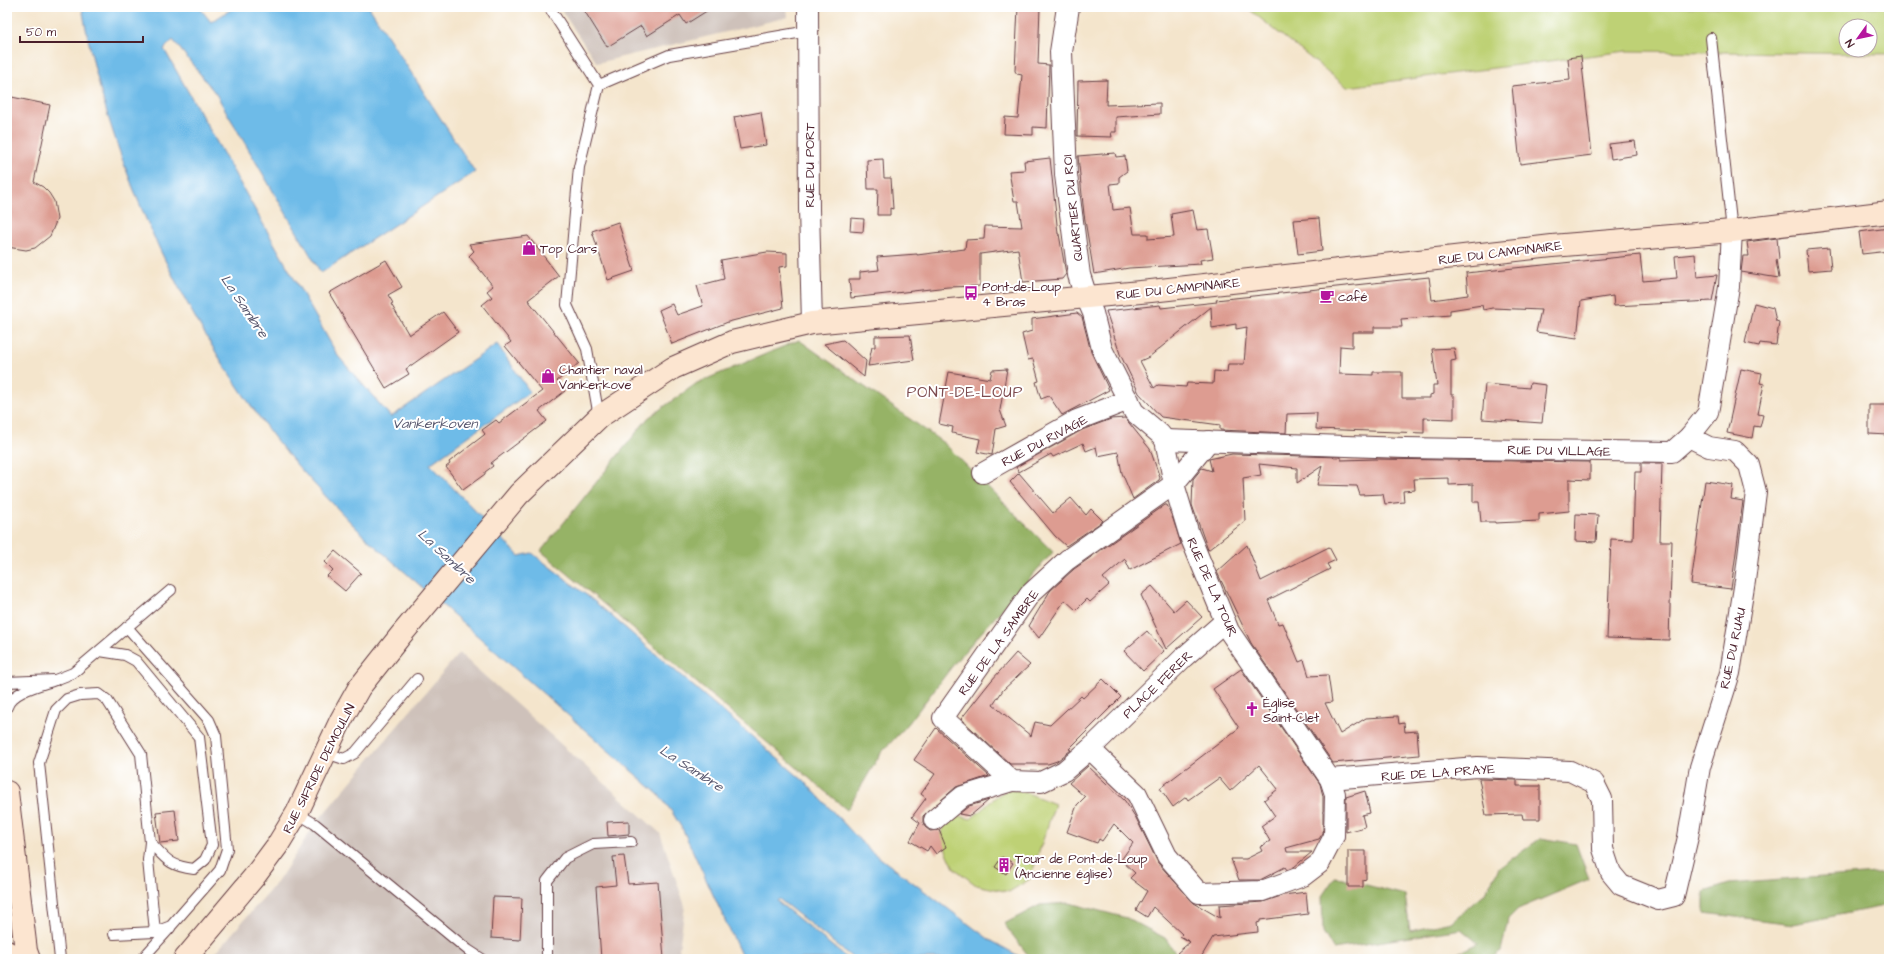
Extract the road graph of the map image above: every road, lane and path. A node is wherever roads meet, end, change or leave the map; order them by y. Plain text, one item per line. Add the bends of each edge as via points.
1 (549, 7) edge
2 (808, 7) edge
3 (1068, 7) edge
4 (809, 31) junction
5 (1711, 38) dead end
6 (599, 85) junction
7 (1889, 212) edge
8 (1732, 231) junction
9 (1086, 297) junction
10 (812, 323) junction
11 (1129, 400) junction
12 (599, 417) junction
13 (1689, 437) junction
14 (1165, 440) junction
15 (1208, 441) junction
16 (983, 473) dead end
17 (1174, 484) junction
18 (519, 494) joint
19 (171, 590) dead end
20 (1225, 621) junction
21 (126, 627) junction
22 (100, 652) junction
23 (417, 679) dead end
24 (55, 680) junction
25 (7, 682) edge
26 (7, 708) edge
27 (1090, 750) junction
28 (326, 753) junction
29 (1330, 778) junction
30 (1012, 781) junction
31 (7, 792) edge
32 (297, 813) junction
33 (934, 820) dead end
34 (150, 842) junction
35 (631, 842) dead end
36 (1674, 896) joint
37 (171, 926) junction
38 (155, 932) junction
39 (114, 934) dead end
40 (7, 952) edge
41 (10, 959) edge
42 (29, 959) edge
43 (60, 959) edge
44 (142, 959) edge
45 (185, 959) edge
46 (482, 959) edge
47 (547, 959) edge

1 - 6 lane
2 - 4 street, RUE DU PORT
3 - 9 street, QUARTIER DU ROI via 1061,52 1066,175 1079,275
4 - 6 lane via 669,55
4 - 10 street, RUE DU PORT
5 - 8 lane
6 - 12 lane via 579,167 567,305 587,349
7 - 8 main road, RUE DU CAMPINAIRE
8 - 9 main road, RUE DU CAMPINAIRE via 1552,246
8 - 13 street, RUE DU VILLAGE via 1729,287 1708,413
9 - 10 main road, RUE DU CAMPINAIRE
9 - 11 street, QUARTIER DU ROI via 1102,349
10 - 12 main road, RUE DU CAMPINAIRE via 725,345 673,368
11 - 14 street, QUARTIER DU ROI via 1134,412
11 - 16 street, RUE DU RIVAGE via 1077,420
12 - 18 main road, RUE DU CAMPINAIRE
13 - 15 street, RUE DU VILLAGE via 1672,452 1405,448
13 - 36 street, RUE DU RUAU via 1709,447 1735,451 1749,465 1756,492 1730,673 1700,767 1688,837
14 - 15 street, RUE DU VILLAGE
14 - 17 street, RUE DE LA TOUR
15 - 17 street, RUE DE LA SAMBRE
17 - 20 street, RUE DE LA TOUR via 1189,534
17 - 30 street, RUE DE LA SAMBRE via 1067,560 1030,594 943,718
18 - 28 main road, RUE SIFRIDE DEMOULIN via 418,613 359,688
19 - 21 lane
20 - 27 street, PLACE FERER via 1183,658
20 - 29 street, RUE DE LA TOUR via 1229,631
21 - 22 lane
21 - 37 lane via 209,720 216,736 227,849 220,870
22 - 24 lane via 73,673
22 - 34 lane via 125,655 136,660 199,737 212,844 205,860 194,869 177,867
23 - 28 lane via 355,753 344,759
24 - 25 lane
24 - 26 lane via 28,688 8,703
27 - 29 street, RUE DE LA TOUR via 1136,794 1167,856 1199,893 1262,891 1304,876 1320,864 1334,836 1335,794
27 - 30 street via 1064,771 1041,782
28 - 32 main road, RUE SIFRIDE DEMOULIN
29 - 36 street, RUE DE LA PRAYE via 1477,767 1570,771 1594,783 1602,799 1603,849 1611,873 1621,885 1658,900
30 - 33 street via 963,796
31 - 42 main road
32 - 45 main road, RUE SIFRIDE DEMOULIN via 254,877
32 - 46 lane via 315,824
34 - 38 lane via 148,860
34 - 43 lane via 141,754 108,700 99,694 67,699 56,710 39,764
35 - 47 lane via 594,844 565,858 547,881
37 - 38 lane
37 - 44 lane
38 - 39 lane
40 - 41 main road

